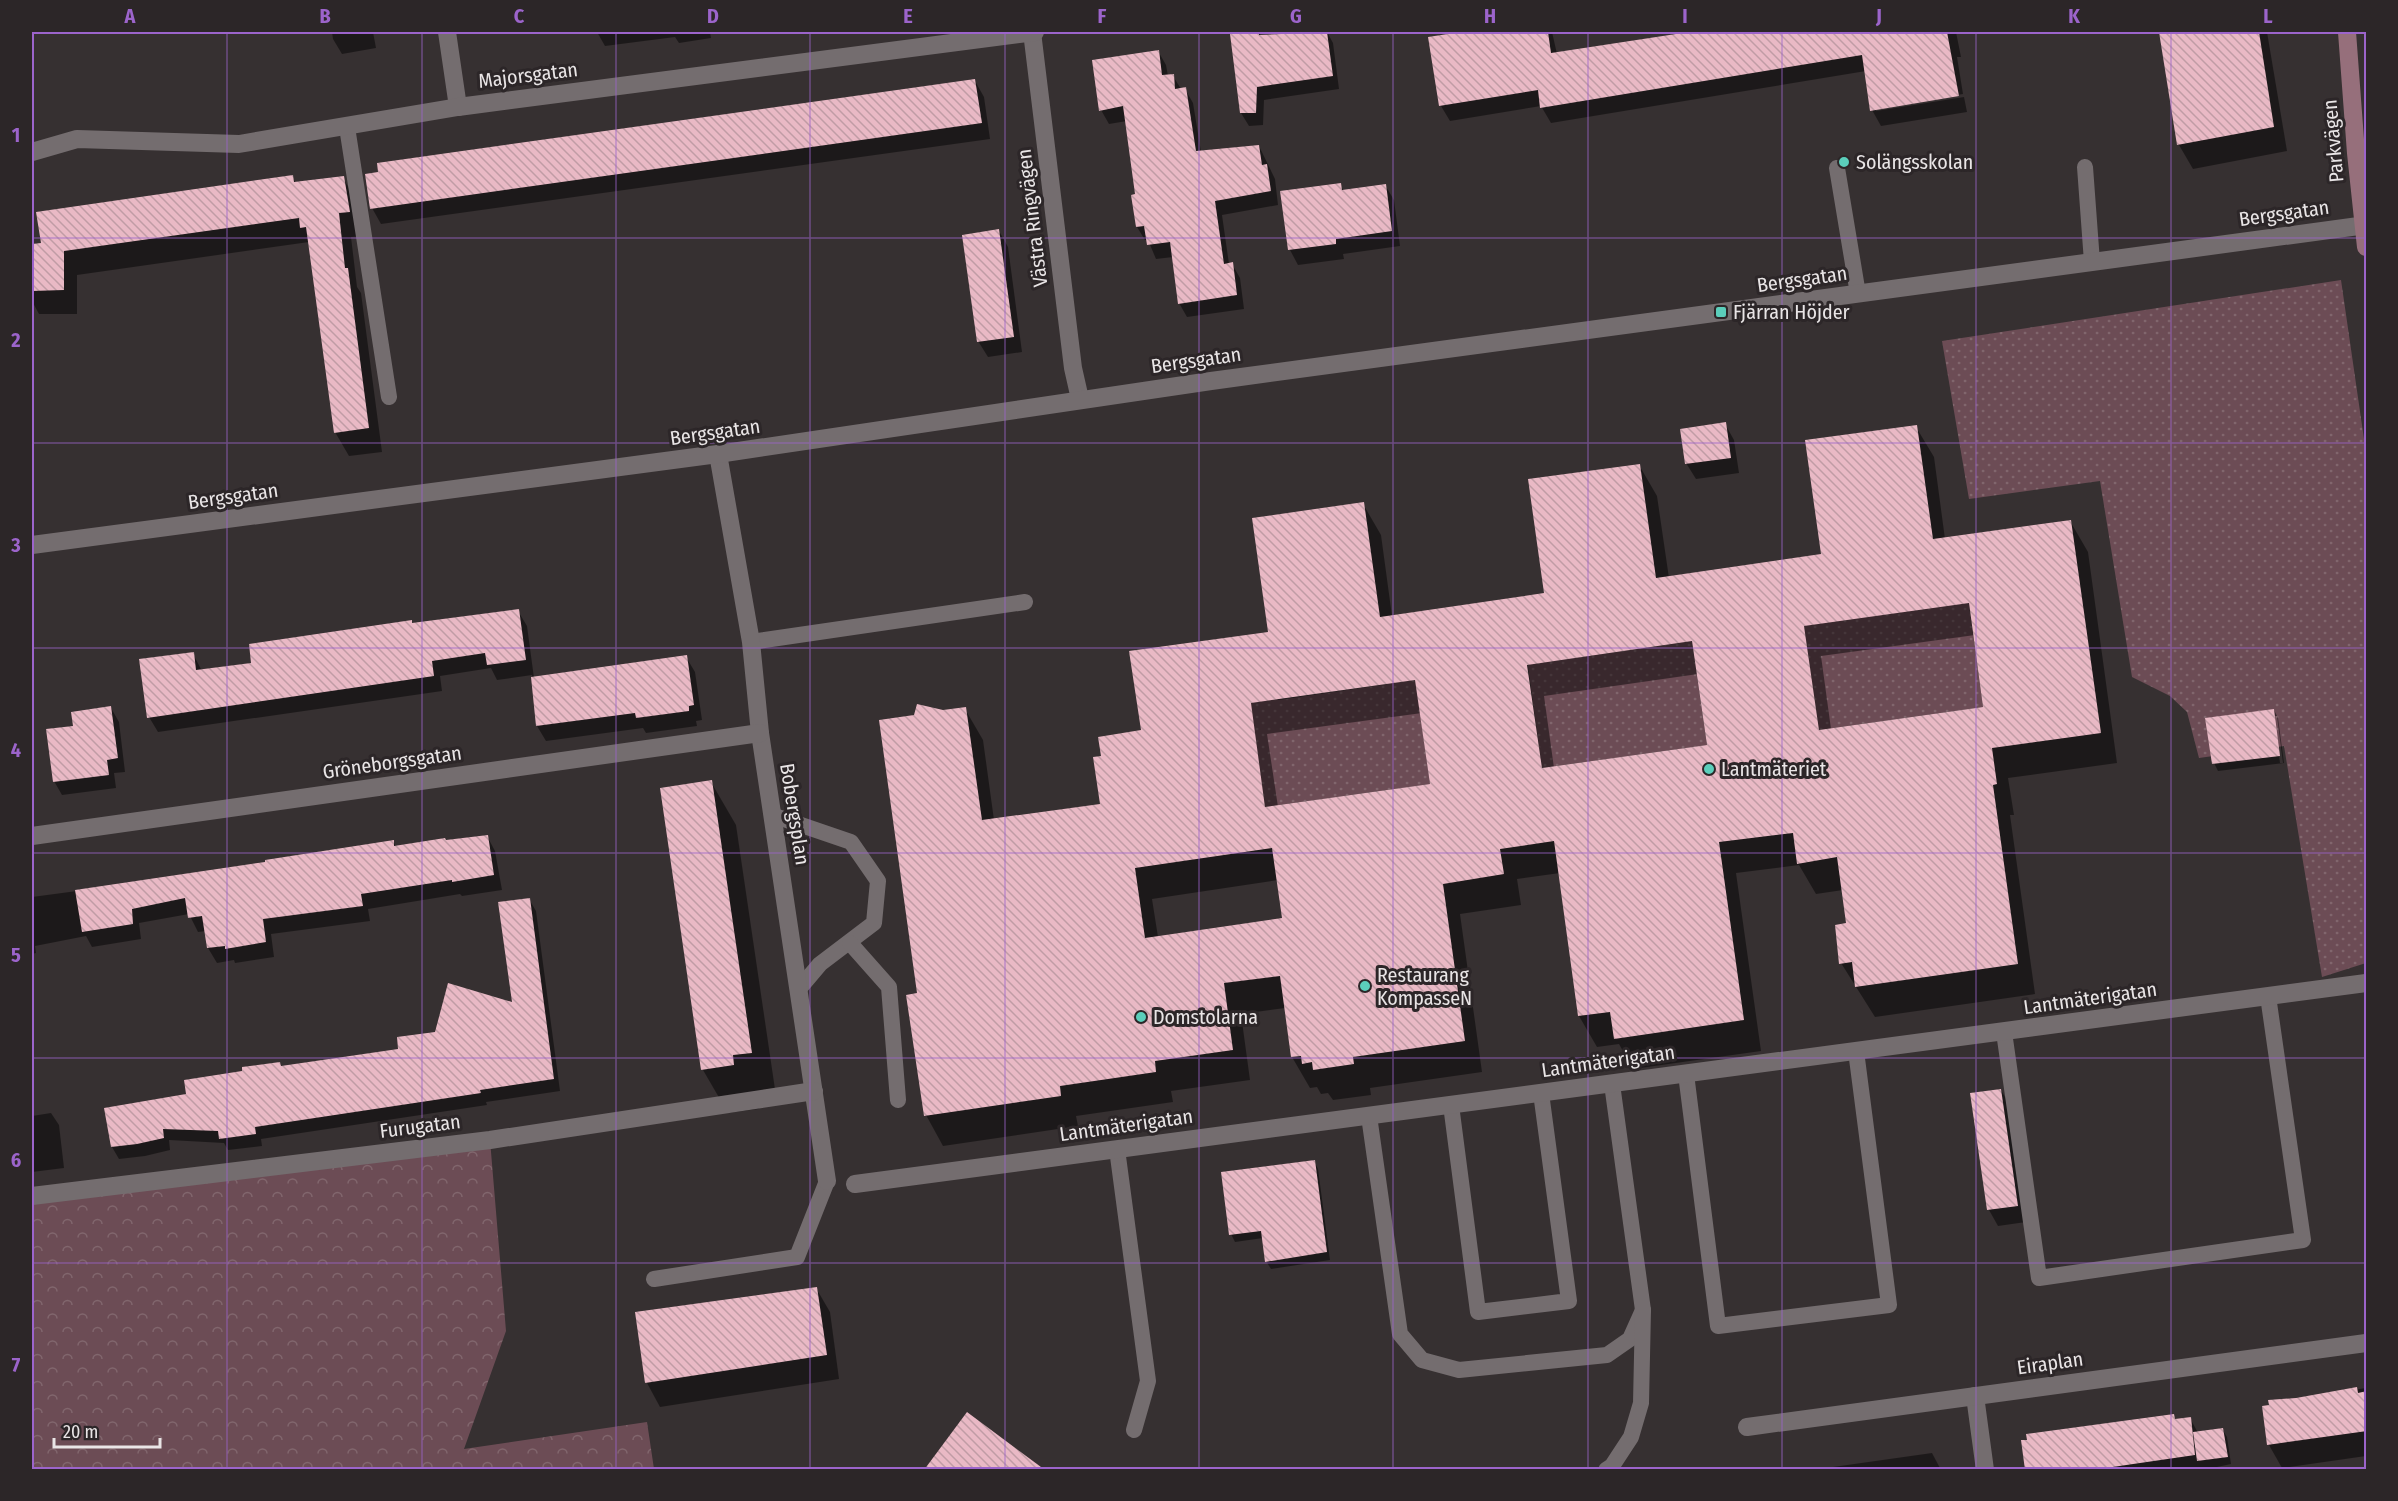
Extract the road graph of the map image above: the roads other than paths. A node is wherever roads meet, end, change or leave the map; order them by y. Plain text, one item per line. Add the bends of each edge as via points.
1 (447, 32) edge
2 (1033, 32) edge
3 (2347, 32) edge
4 (458, 107) junction
5 (347, 127) junction
6 (32, 152) edge
7 (2085, 167) dead end
8 (1837, 168) dead end
9 (2365, 225) edge
10 (2367, 247) edge
11 (2092, 262) junction
12 (1858, 294) junction
13 (389, 397) dead end
14 (1080, 399) junction
15 (718, 454) junction
16 (32, 545) edge
17 (1025, 602) dead end
18 (751, 642) junction
19 (760, 733) junction
20 (772, 815) junction
21 (32, 836) edge
22 (850, 943) junction
23 (2367, 983) edge
24 (798, 990) junction
25 (2268, 996) junction
26 (2004, 1032) junction
27 (1856, 1051) junction
28 (1686, 1074) junction
29 (1612, 1084) junction
30 (813, 1091) junction
31 (1540, 1093) junction
32 (898, 1100) dead end
33 (1450, 1105) junction
34 (1369, 1116) junction
35 (1117, 1149) junction
36 (827, 1181) joint
37 (855, 1184) dead end
38 (32, 1196) edge
39 (654, 1279) dead end
40 (1643, 1310) junction
41 (2364, 1342) edge
42 (1975, 1396) junction
43 (1747, 1427) dead end
44 (1134, 1430) dead end
45 (1606, 1470) edge
46 (1985, 1470) edge

1 - 4 street
2 - 4 street, Majorsgatan
2 - 14 street, Västra Ringvägen via 1073,368
3 - 9 main road, Parkvägen
4 - 5 street, Majorsgatan
5 - 6 street, Majorsgatan via 239,144 77,139
5 - 13 lane
7 - 11 lane
8 - 12 lane
9 - 10 main road, Parkvägen
9 - 11 street, Bergsgatan
11 - 12 street, Bergsgatan
12 - 14 street, Bergsgatan
14 - 15 street, Bergsgatan
15 - 16 street, Bergsgatan
15 - 18 street, Bobergsplan
17 - 18 lane
18 - 19 street, Bobergsplan
19 - 20 street, Bobergsplan
19 - 21 street, Gröneborgsgatan
20 - 22 lane via 851,842 878,881 874,923
20 - 24 street, Bobergsplan
22 - 24 lane via 820,964
22 - 32 lane via 888,987
23 - 25 street, Lantmäterigatan
24 - 30 street, Bobergsplan
25 - 26 street, Lantmäterigatan
25 - 26 lane via 2303,1240 2039,1278
26 - 27 street, Lantmäterigatan
27 - 28 street, Lantmäterigatan
27 - 28 lane via 1889,1305 1718,1326
28 - 29 street, Lantmäterigatan
29 - 31 street, Lantmäterigatan
29 - 40 lane
30 - 36 street, Bobergsplan
30 - 38 street, Furugatan via 490,1140
31 - 33 street, Lantmäterigatan
31 - 33 lane via 1569,1300 1546,1304 1478,1312
33 - 34 street, Lantmäterigatan
34 - 35 street, Lantmäterigatan
34 - 40 lane via 1400,1334 1422,1360 1459,1370 1606,1355 1630,1339
35 - 37 street, Lantmäterigatan
35 - 44 lane via 1148,1381
36 - 39 lane via 797,1257
40 - 45 lane via 1641,1403 1631,1437
41 - 42 street, Eiraplan
42 - 43 street, Eiraplan
42 - 46 street

